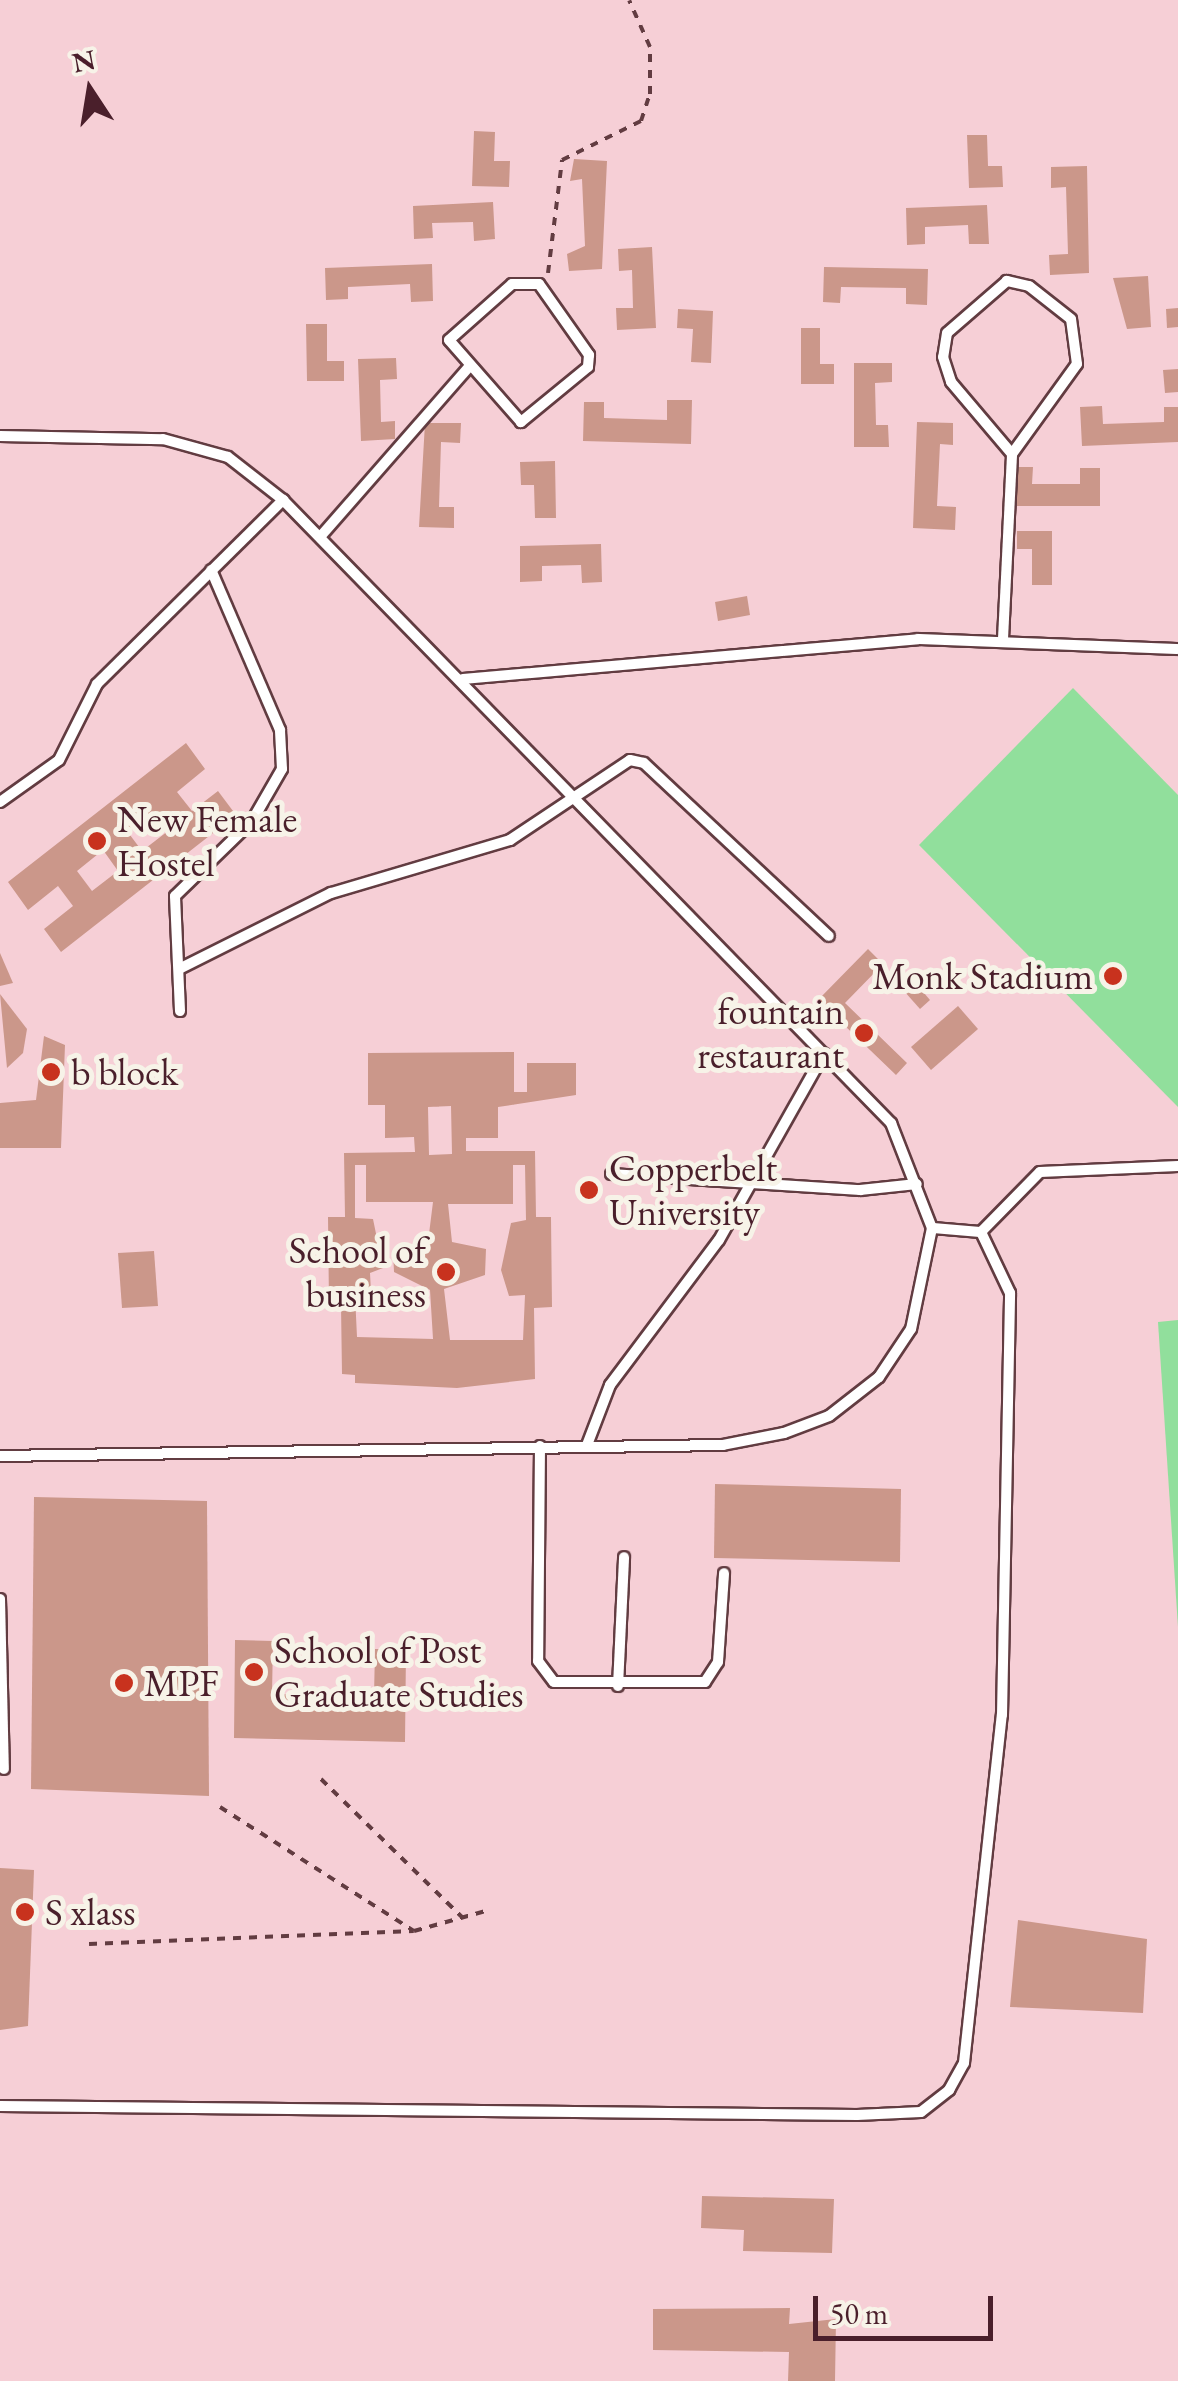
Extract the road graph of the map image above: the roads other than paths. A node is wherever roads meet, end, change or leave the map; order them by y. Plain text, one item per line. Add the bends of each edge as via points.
1 (468, 368) junction
2 (0, 436) edge
3 (1012, 454) junction
4 (283, 500) junction
5 (320, 537) junction
6 (212, 570) junction
7 (1003, 639) junction
8 (1178, 650) edge
9 (462, 679) junction
10 (573, 793) junction
11 (0, 802) edge
12 (830, 936) dead end
13 (179, 969) junction
14 (180, 1011) dead end
15 (824, 1054) junction
16 (1178, 1166) edge
17 (611, 1174) dead end
18 (753, 1184) junction
19 (917, 1184) junction
20 (932, 1228) junction
21 (982, 1232) junction
22 (586, 1445) junction
23 (540, 1446) junction
24 (0, 1456) edge
25 (624, 1557) dead end
26 (724, 1573) dead end
27 (0, 1599) edge
28 (618, 1686) junction
29 (4, 1769) dead end
30 (0, 2106) edge

1 - 1 lane via 450,340 455,326 512,284 538,284 588,341 588,368 522,422
1 - 5 lane
2 - 4 lane via 163,438 228,457
3 - 3 lane via 950,382 943,357 948,333 1007,281 1029,286 1071,319 1077,340 1077,364
3 - 7 lane
4 - 5 lane
4 - 6 lane
5 - 9 lane
6 - 11 lane via 97,684 59,760
6 - 13 lane via 280,730 282,769 252,821 175,896
7 - 8 lane
7 - 9 lane
9 - 10 lane
10 - 12 lane via 615,764 644,763
10 - 13 lane via 510,840 330,893
10 - 15 lane
13 - 14 lane
15 - 18 lane
15 - 19 lane via 891,1123
16 - 21 lane via 1040,1172
17 - 18 lane
18 - 19 lane
18 - 22 lane via 610,1385
19 - 20 lane
20 - 21 lane
20 - 22 lane via 911,1329 879,1377 829,1416 723,1445
21 - 30 lane via 1010,1293 1002,1715 964,2063 948,2090 921,2112 857,2115
22 - 23 lane
23 - 24 lane
23 - 28 lane via 538,1661 554,1682
25 - 28 lane
26 - 28 lane via 718,1662 705,1682
27 - 29 lane

